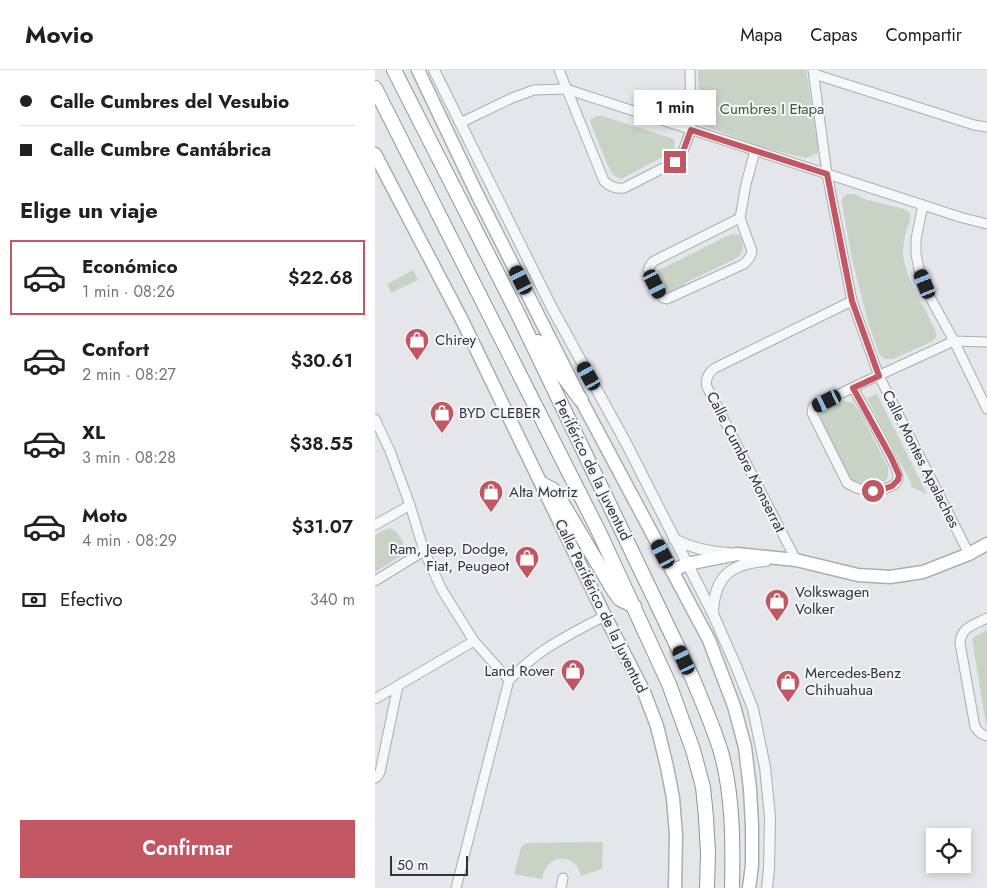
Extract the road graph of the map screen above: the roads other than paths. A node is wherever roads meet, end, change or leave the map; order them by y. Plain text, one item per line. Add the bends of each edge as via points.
1 (394, 70) edge
2 (403, 70) edge
3 (418, 70) edge
4 (435, 70) edge
5 (559, 70) edge
6 (690, 70) edge
7 (814, 72) edge
8 (375, 88) edge
9 (566, 89) junction
10 (460, 123) junction
11 (422, 126) junction
12 (987, 127) edge
13 (691, 130) junction
14 (755, 150) junction
15 (375, 154) edge
16 (827, 174) junction
17 (923, 205) junction
18 (740, 218) junction
19 (987, 224) edge
20 (852, 301) junction
21 (517, 314) junction
22 (954, 341) junction
23 (987, 342) edge
24 (879, 376) junction
25 (853, 388) junction
26 (581, 400) junction
27 (987, 408) edge
28 (375, 419) edge
29 (542, 484) junction
30 (410, 505) junction
31 (375, 525) edge
32 (674, 539) junction
33 (987, 544) edge
34 (424, 551) junction
35 (737, 554) junction
36 (969, 554) junction
37 (796, 560) junction
38 (687, 564) junction
39 (672, 571) junction
40 (375, 581) edge
41 (634, 606) junction
42 (713, 614) junction
43 (605, 616) junction
44 (987, 618) edge
45 (474, 641) junction
46 (509, 680) junction
47 (398, 686) junction
48 (375, 699) edge
49 (987, 736) edge
50 (375, 778) edge
51 (456, 888) edge
52 (675, 888) edge
53 (707, 888) edge
54 (731, 888) edge
55 (749, 888) edge
56 (767, 888) edge

1 - 11 highway, Periférico de la Juventud
2 - 11 highway
3 - 26 main road
4 - 10 street
5 - 9 street
6 - 13 street
7 - 12 street
7 - 16 street, Calle Montes Apalaches
8 - 41 highway, Periférico de la Juventud
9 - 10 street via 534,90
9 - 13 street
9 - 13 street via 603,181 613,188 624,188 675,162 682,154
10 - 32 street via 552,308
11 - 21 highway, Periférico de la Juventud
13 - 14 street
14 - 16 street
14 - 18 street
15 - 29 main road, Calle Periférico de la Juventud via 462,320
16 - 17 street
16 - 20 street, Calle Montes Apalaches
17 - 19 street
17 - 22 street via 916,239 919,269
18 - 18 street via 651,264 648,270 663,298 667,299 748,260 752,250
20 - 24 street, Calle Montes Apalaches
20 - 37 street, Calle Cumbre Monserrat via 715,368 707,376 707,387
21 - 26 highway
21 - 54 highway, Periférico de la Juventud via 669,627 713,727 721,753 732,824
22 - 23 street
22 - 24 street
22 - 27 street
24 - 25 street
24 - 36 street, Calle Montes Apalaches
25 - 25 street via 813,407 812,413 847,483 862,490 881,490 892,486 899,475
26 - 39 main road
28 - 30 street
29 - 41 highway via 558,496 620,599
29 - 43 main road, Calle Periférico de la Juventud
30 - 31 street
30 - 34 street
32 - 35 street via 707,551
32 - 38 street
33 - 36 main road
34 - 40 street
34 - 45 street via 442,590
35 - 37 main road
35 - 38 main road
36 - 37 main road via 923,572 890,578 858,575
37 - 42 street via 754,562 734,569 719,584
38 - 39 main road
38 - 42 street
39 - 55 main road via 709,640 734,706 745,747 752,825
41 - 53 highway, Periférico de la Juventud via 669,684 703,787
42 - 56 street via 753,709 765,767 770,817
43 - 46 street via 544,650
43 - 52 main road, Calle Periférico de la Juventud via 644,692 657,726 673,798
44 - 49 street via 966,628 960,636 975,727
45 - 46 street
45 - 47 street
46 - 51 street
47 - 48 street
47 - 50 street

